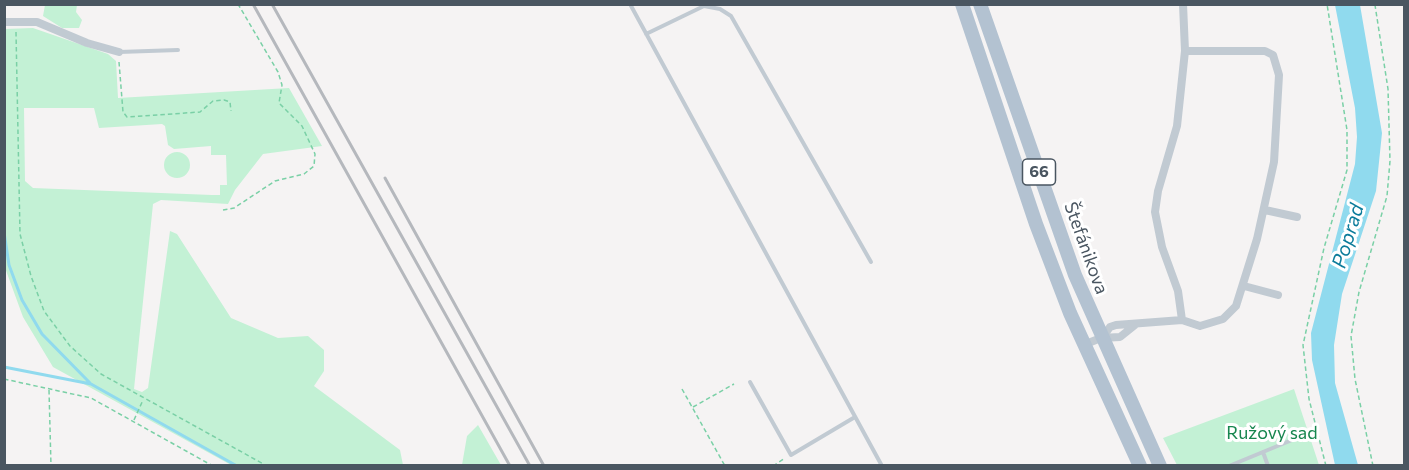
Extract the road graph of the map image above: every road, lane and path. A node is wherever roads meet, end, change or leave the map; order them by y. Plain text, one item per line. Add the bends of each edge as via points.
1 (238, 4) edge
2 (630, 4) edge
3 (962, 4) edge
4 (980, 4) edge
5 (1183, 4) edge
6 (1327, 4) edge
7 (1374, 6) edge
8 (9, 22) edge
9 (646, 34) junction
10 (178, 50) dead end
11 (1185, 51) junction
12 (119, 52) junction
13 (231, 111) dead end
14 (223, 210) dead end
15 (1265, 210) junction
16 (1297, 217) dead end
17 (871, 262) dead end
18 (1244, 285) junction
19 (1278, 295) dead end
20 (1182, 320) junction
21 (1101, 338) junction
22 (1083, 345) junction
23 (4, 379) edge
24 (750, 382) dead end
25 (734, 384) dead end
26 (49, 389) junction
27 (682, 389) dead end
28 (143, 400) junction
29 (692, 407) junction
30 (855, 417) junction
31 (133, 421) junction
32 (1309, 433) dead end
33 (1263, 452) junction
34 (791, 455) junction
35 (51, 465) edge
36 (213, 465) edge
37 (267, 465) edge
38 (725, 465) edge
39 (773, 465) edge
40 (882, 465) edge
41 (1140, 465) edge
42 (1160, 465) edge
43 (1229, 465) edge
44 (1268, 465) edge
45 (1326, 465) edge
46 (1373, 465) edge

1 - 14 path via 278,72 282,85 279,103 302,126 315,154 314,166 304,174 275,181 234,208
2 - 9 lane
3 - 22 main road, Štefánikova / 66 via 1036,224
4 - 21 main road, Štefánikova / 66
5 - 11 street
6 - 45 path via 1347,130 1348,160 1303,345 1309,399
7 - 46 path via 1388,89 1390,161 1387,196 1359,292 1351,336 1355,379
8 - 12 street via 49,25 87,43
8 - 28 path via 20,224 31,276 44,312 70,346 101,374
9 - 17 lane via 704,6 731,16
9 - 30 lane
10 - 12 lane
11 - 15 street via 1265,51 1278,63 1277,131
11 - 20 street via 1178,117 1155,212 1162,247 1178,291
12 - 13 path via 123,112 127,117 200,112 213,101 224,100 230,102
15 - 16 street
15 - 18 street
18 - 19 street
18 - 20 street via 1236,306 1223,319 1200,326
20 - 21 street via 1110,327
21 - 22 street
21 - 42 main road, Štefánikova / 66
22 - 41 main road, Štefánikova / 66
23 - 26 path
24 - 34 lane
25 - 29 path
26 - 31 path via 91,398
26 - 35 path
27 - 29 path
28 - 31 path
28 - 37 path
29 - 38 path
30 - 34 lane
30 - 40 lane
31 - 36 path
32 - 33 lane
33 - 43 lane
33 - 44 lane
34 - 39 path

